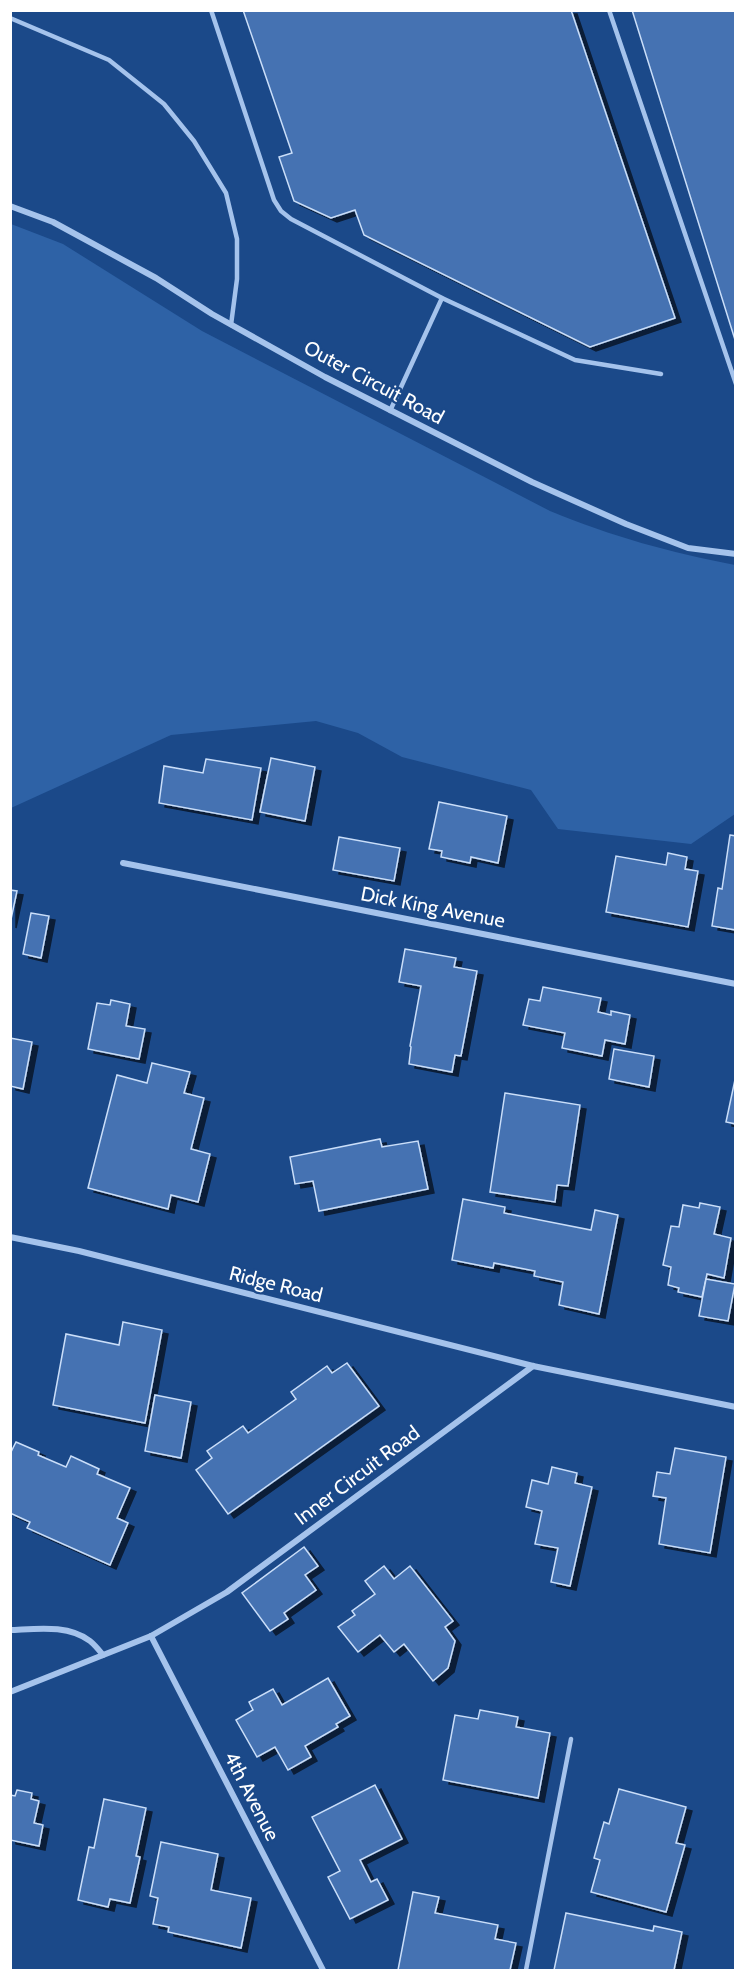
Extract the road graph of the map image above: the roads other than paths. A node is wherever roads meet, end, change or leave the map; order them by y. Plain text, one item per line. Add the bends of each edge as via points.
1 (210, 10) edge
2 (609, 10) edge
3 (10, 18) edge
4 (10, 206) edge
5 (442, 298) junction
6 (231, 325) junction
7 (661, 374) dead end
8 (735, 384) edge
9 (390, 411) junction
10 (735, 554) edge
11 (123, 863) dead end
12 (735, 984) edge
13 (10, 1237) edge
14 (532, 1366) junction
15 (735, 1407) edge
16 (10, 1630) edge
17 (151, 1636) junction
18 (103, 1655) junction
19 (10, 1692) edge
20 (572, 1739) dead end
21 (323, 1971) edge
22 (526, 1971) edge

1 - 5 lane via 281,211
2 - 8 lane
3 - 6 lane via 109,60 164,104 194,141 226,193 237,239
4 - 6 street, Outer Circuit Road via 53,222 156,278
5 - 7 lane via 575,360
5 - 9 lane
6 - 9 street, Outer Circuit Road
9 - 10 street, Outer Circuit Road via 626,524 688,548
11 - 12 street, Dick King Avenue
13 - 14 street, Ridge Road
14 - 15 street
14 - 17 street, Inner Circuit Road via 227,1592
16 - 18 street via 49,1628 74,1632 89,1640
17 - 18 street, Inner Circuit Road
17 - 21 street, 4th Avenue
18 - 19 street, Inner Circuit Road
20 - 22 lane

